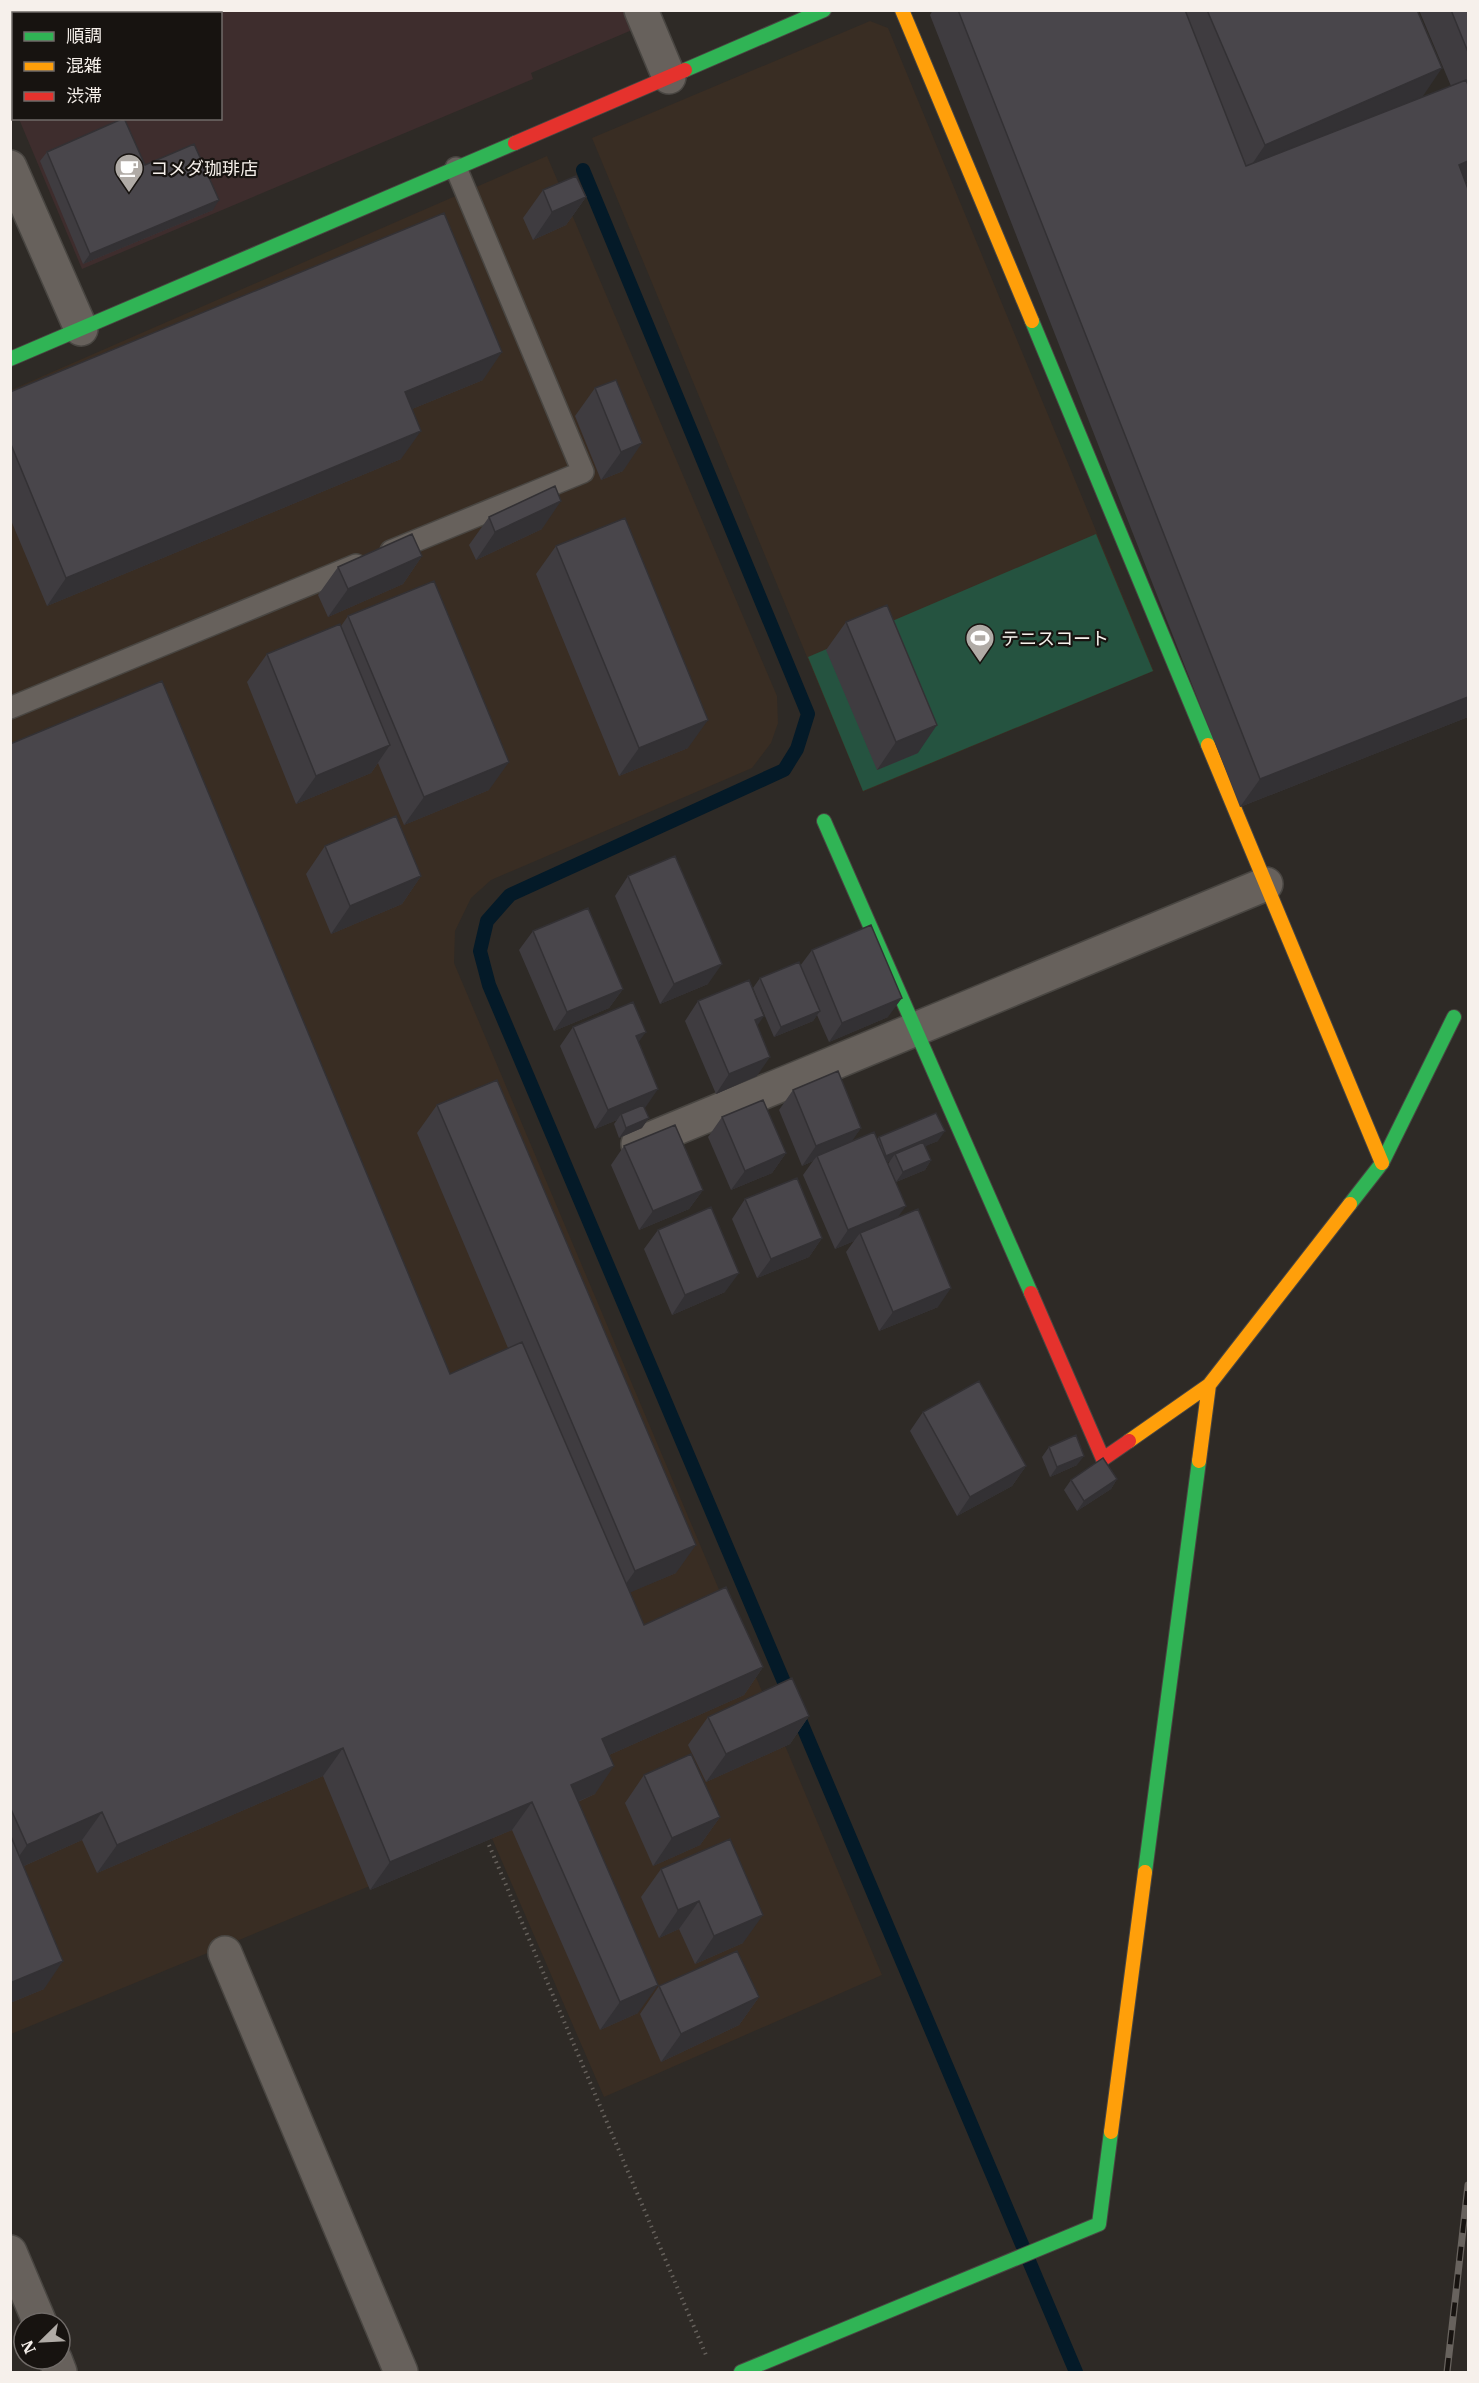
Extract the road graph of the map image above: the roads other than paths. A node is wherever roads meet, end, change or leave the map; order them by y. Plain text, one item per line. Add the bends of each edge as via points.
1 (641, 10) edge
2 (824, 10) edge
3 (902, 10) edge
4 (669, 77) junction
5 (10, 167) edge
6 (456, 168) junction
7 (81, 329) junction
8 (10, 359) edge
9 (10, 708) edge
10 (824, 821) dead end
11 (1266, 884) junction
12 (1454, 1017) dead end
13 (915, 1029) junction
14 (638, 1144) edge
15 (1382, 1163) junction
16 (1209, 1385) junction
17 (225, 1953) dead end
18 (10, 2252) edge
19 (35, 2311) edge
20 (401, 2373) edge
21 (741, 2373) edge

1 - 4 street
2 - 4 street
3 - 11 street
4 - 6 street
5 - 7 street
6 - 7 street
6 - 9 lane via 583,472
7 - 8 street
10 - 13 street
11 - 13 street
11 - 15 street
12 - 15 street
13 - 14 street
13 - 16 street via 1103,1459
15 - 16 street
16 - 21 street via 1099,2224
17 - 20 street
18 - 19 street

